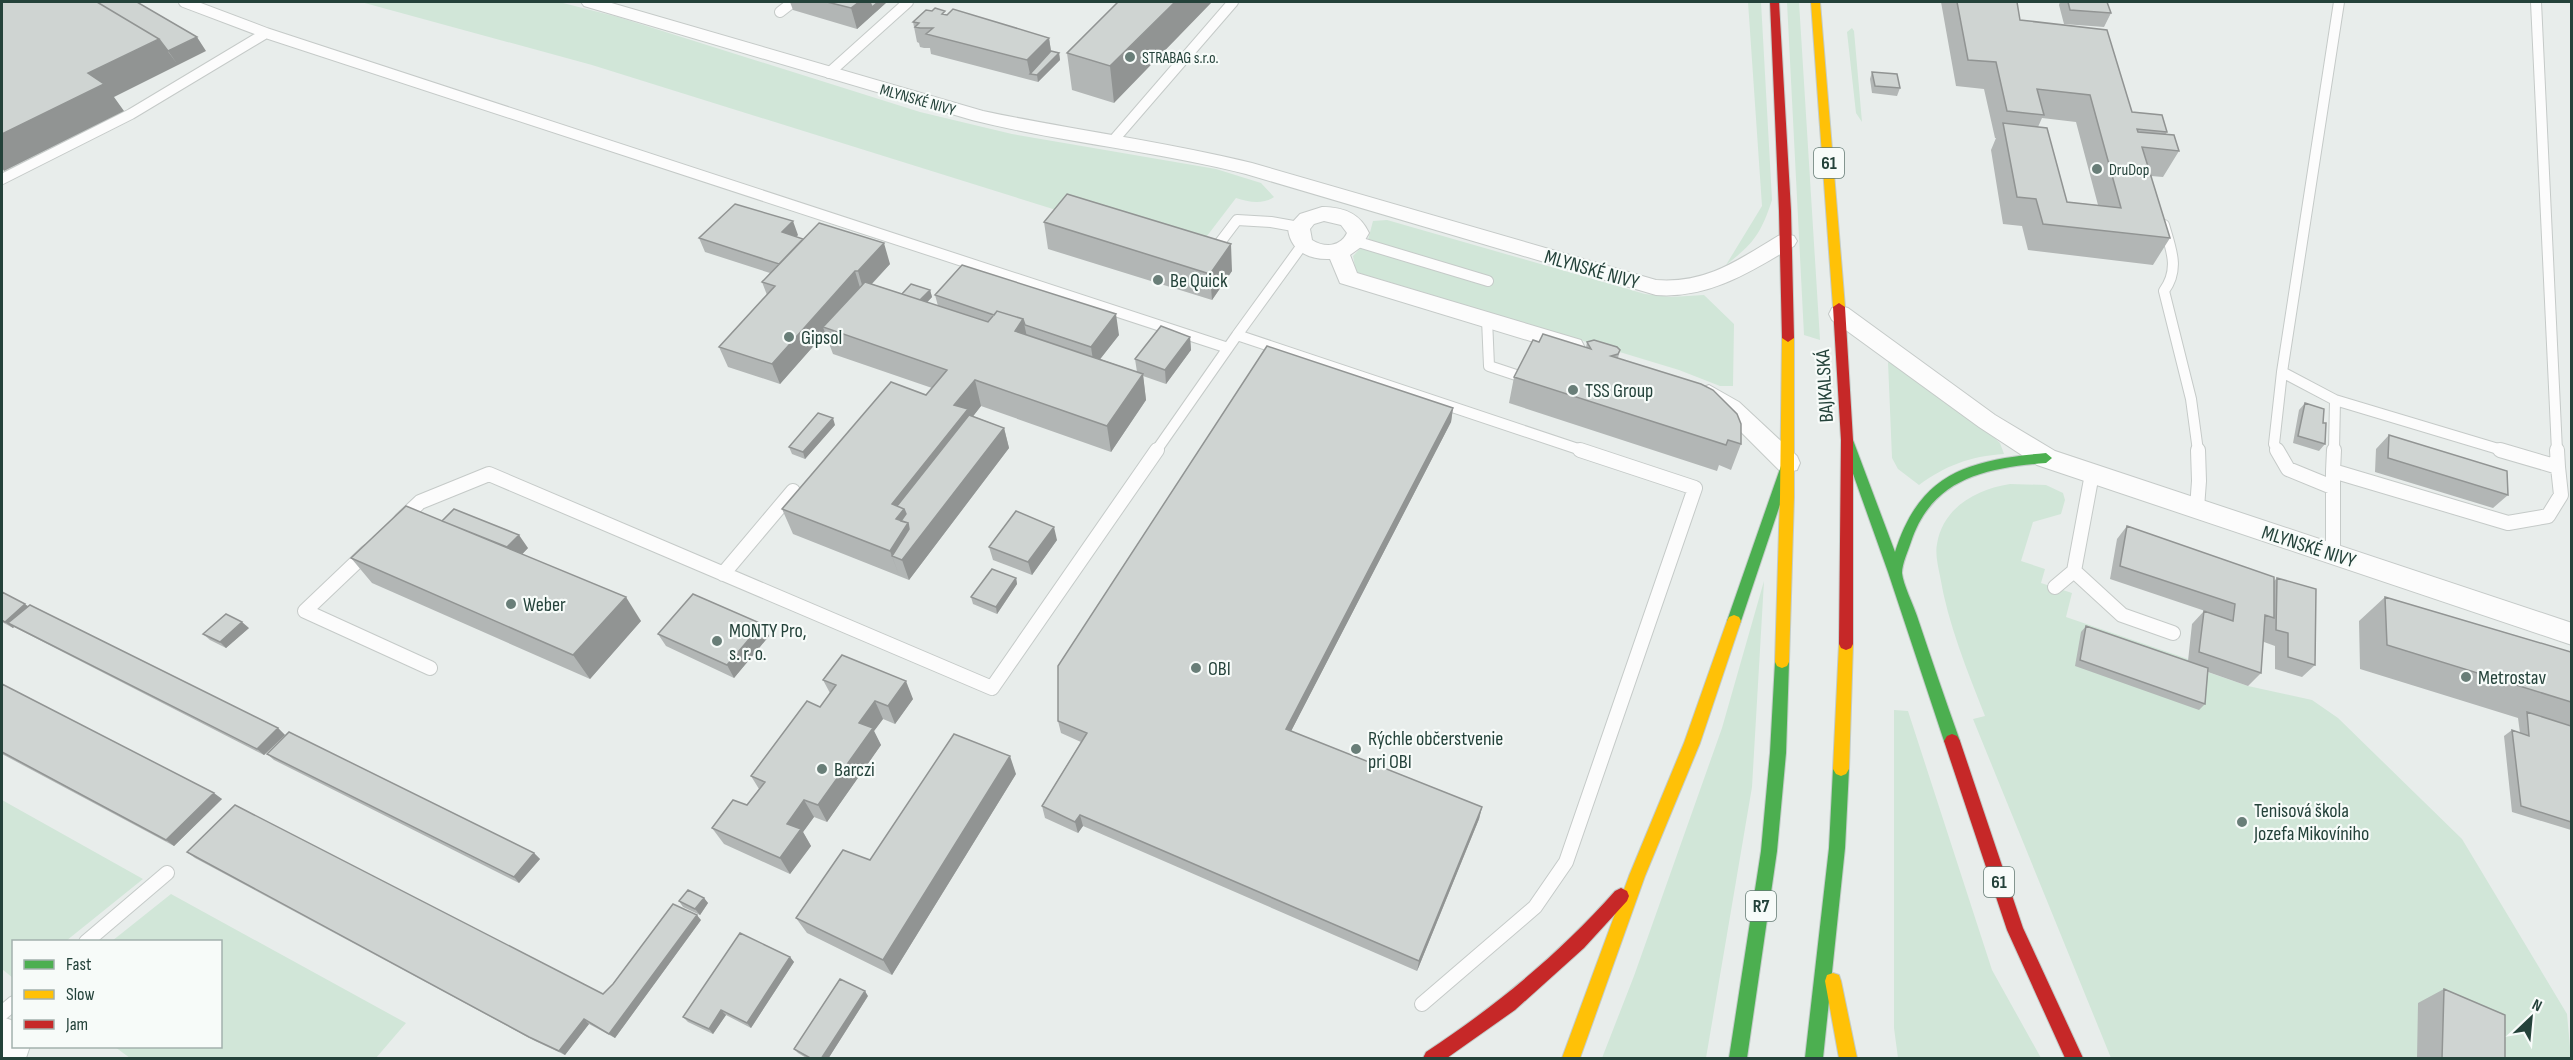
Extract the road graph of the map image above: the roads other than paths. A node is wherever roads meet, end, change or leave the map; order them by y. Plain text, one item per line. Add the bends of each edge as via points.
1 (184, 2) edge
2 (590, 2) edge
3 (793, 2) edge
4 (908, 2) edge
5 (1233, 2) edge
6 (1774, 2) edge
7 (1815, 2) edge
8 (2339, 2) edge
9 (2536, 2) edge
10 (780, 12) dead end
11 (266, 33) junction
12 (830, 73) junction
13 (1113, 141) junction
14 (1252, 169) junction
15 (2, 179) edge
16 (1318, 187) junction
17 (2160, 210) edge
18 (1393, 211) junction
19 (1328, 213) junction
20 (1348, 219) junction
21 (1303, 230) junction
22 (1786, 241) junction
23 (1347, 246) junction
24 (1208, 258) edge
25 (1488, 281) dead end
26 (1840, 314) junction
27 (1487, 320) junction
28 (1237, 335) junction
29 (1228, 348) junction
30 (1590, 351) edge
31 (2282, 372) junction
32 (1516, 375) edge
33 (1690, 384) edge
34 (2336, 400) junction
35 (1847, 440) junction
36 (2046, 458) junction
37 (1788, 463) junction
38 (2558, 467) junction
39 (2333, 471) junction
40 (2092, 474) junction
41 (2332, 487) junction
42 (793, 491) dead end
43 (2197, 508) junction
44 (395, 525) edge
45 (379, 541) edge
46 (2333, 553) junction
47 (2074, 571) junction
48 (1895, 572) junction
49 (723, 574) junction
50 (2055, 587) dead end
51 (2172, 633) dead end
52 (2571, 634) edge
53 (430, 668) dead end
54 (167, 873) dead end
55 (1637, 876) junction
56 (88, 940) edge
57 (1826, 946) junction
58 (1422, 1004) dead end
59 (1432, 1059) edge
60 (1571, 1059) edge
61 (1738, 1059) edge
62 (1814, 1059) edge
63 (1848, 1059) edge
64 (2074, 1059) edge

1 - 11 lane
2 - 12 street, MLYNSKÉ NIVY
3 - 10 lane
4 - 12 lane
5 - 13 lane
6 - 22 main road, BAJKALSKÁ
7 - 26 main road, BAJKALSKÁ / 61
8 - 31 lane
9 - 38 lane
11 - 15 lane via 131,114
11 - 29 lane
12 - 13 street, MLYNSKÉ NIVY via 979,116
13 - 14 street, MLYNSKÉ NIVY
14 - 16 street, MLYNSKÉ NIVY
14 - 21 street, MLYNSKÉ NIVY via 1293,196
16 - 18 street, MLYNSKÉ NIVY
16 - 19 street via 1328,201
17 - 43 lane via 2175,267 2173,282 2164,291 2195,422
18 - 20 street, MLYNSKÉ NIVY
18 - 22 street, MLYNSKÉ NIVY via 1663,289 1711,282
19 - 20 street, MLYNSKÉ NIVY
19 - 21 street
20 - 23 street via 1357,229
21 - 23 street via 1322,252
21 - 24 lane via 1271,222 1237,220
21 - 28 lane
22 - 37 main road, BAJKALSKÁ
23 - 25 lane
23 - 27 street via 1348,278
26 - 35 main road, BAJKALSKÁ / 61
26 - 36 street, MLYNSKÉ NIVY via 1987,421
27 - 30 street
27 - 32 lane via 1489,366
28 - 29 lane
28 - 58 lane via 1695,488 1566,862 1535,907
29 - 49 lane via 992,688
31 - 34 lane
31 - 41 lane via 2274,444 2288,469
33 - 37 street via 1731,408
34 - 38 lane
34 - 39 lane
35 - 48 main road, 61
35 - 57 main road, BAJKALSKÁ via 1846,690 1837,848
36 - 40 street, MLYNSKÉ NIVY
36 - 48 main road via 1986,465 1944,482 1914,519
37 - 55 main road via 1692,743
37 - 61 main road, BAJKALSKÁ / R7 via 1778,753 1769,851
38 - 39 lane via 2561,495 2548,516 2508,523
39 - 41 lane
40 - 43 street, MLYNSKÉ NIVY
40 - 47 lane
41 - 46 lane
42 - 49 lane
43 - 46 street, MLYNSKÉ NIVY
44 - 49 lane via 420,502 489,474
45 - 53 lane via 305,611
46 - 52 street, MLYNSKÉ NIVY
47 - 50 lane
47 - 51 lane via 2122,615
48 - 64 main road, 61 via 2016,930
54 - 56 lane
55 - 59 main road via 1588,937 1536,986
55 - 60 main road
57 - 62 main road, BAJKALSKÁ
57 - 63 main road

